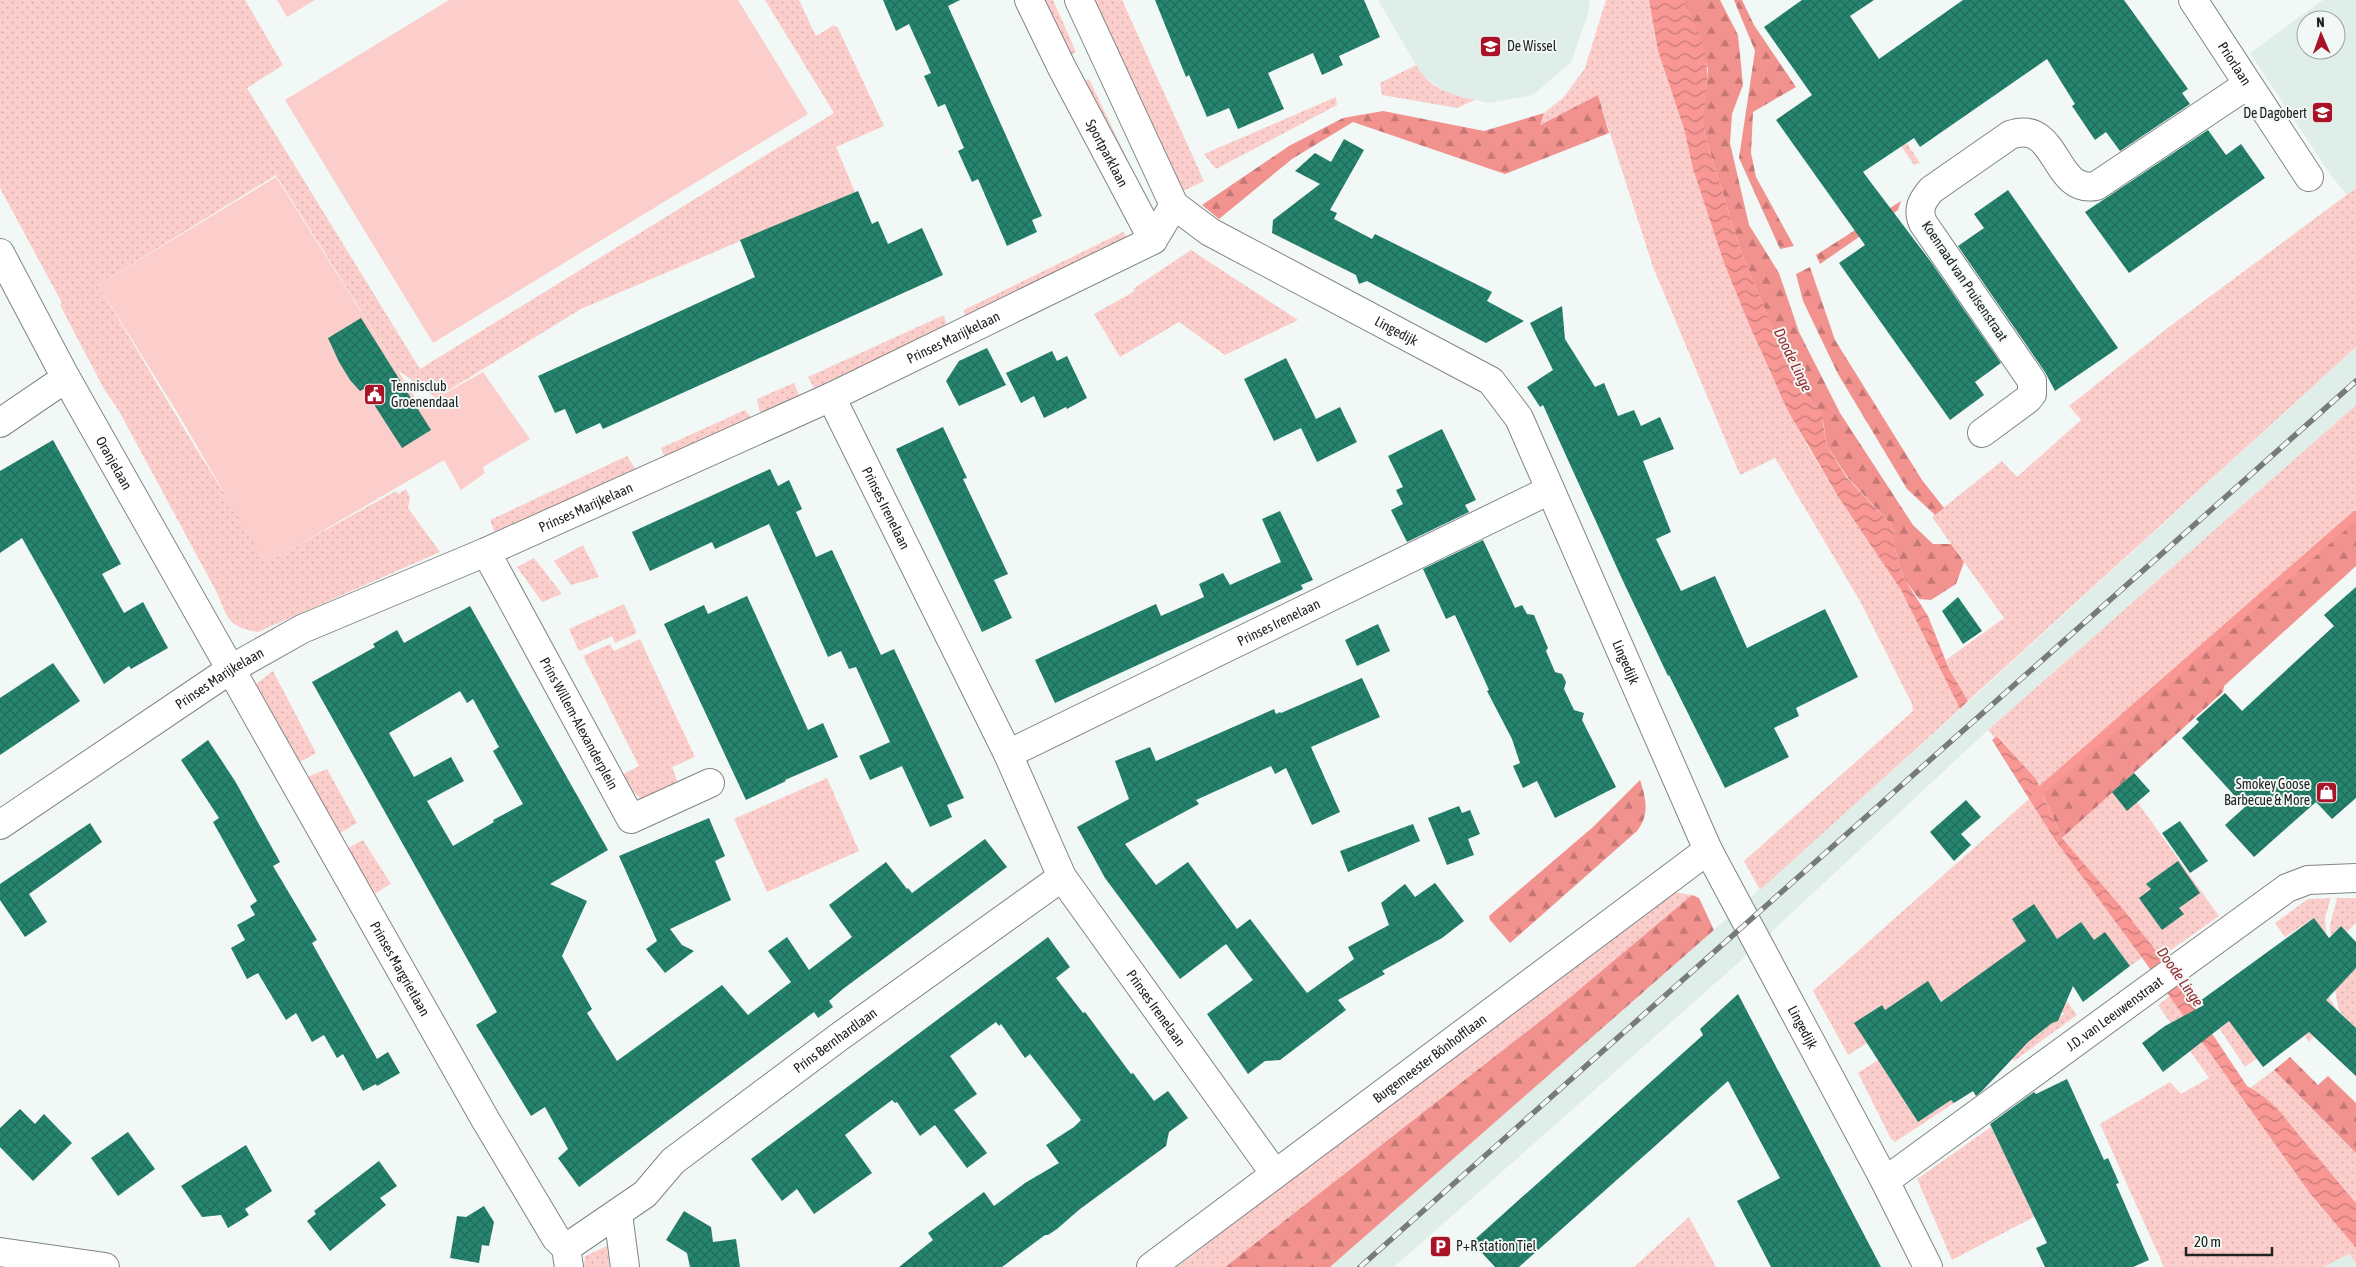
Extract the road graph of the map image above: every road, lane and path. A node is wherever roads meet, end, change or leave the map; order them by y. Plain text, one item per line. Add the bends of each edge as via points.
1 (1029, 0) edge
2 (1079, 0) edge
3 (2192, 0) edge
4 (1100, 48) junction
5 (1062, 68) junction
6 (2246, 85) junction
7 (2309, 177) dead end
8 (1174, 205) junction
9 (1153, 240) junction
10 (0, 253) edge
11 (66, 378) junction
12 (831, 397) junction
13 (0, 423) edge
14 (1982, 432) dead end
15 (1550, 490) junction
16 (486, 552) junction
17 (231, 670) junction
18 (1008, 754) junction
19 (710, 783) dead end
20 (0, 825) edge
21 (1708, 850) junction
22 (1062, 877) junction
23 (2356, 878) edge
24 (1276, 1174) junction
25 (1886, 1181) junction
26 (618, 1214) junction
27 (0, 1252) edge
28 (567, 1258) edge
29 (105, 1267) edge
30 (625, 1267) edge
31 (1151, 1267) edge
32 (1928, 1267) edge

1 - 5 street, Sportparklaan
2 - 4 street
3 - 6 street, Priorlaan
4 - 5 street
4 - 8 street
5 - 9 street, Sportparklaan
6 - 7 street, Priorlaan
6 - 14 street, Koenraad van Pruisenstraat via 2096,186 2074,182 2039,136 2025,131 2010,135 1931,190 1923,199 1920,216 1923,223 2032,381 2032,394 2028,399
8 - 9 street
8 - 15 street, Lingedijk via 1210,232 1491,380 1519,418
9 - 12 street, Prinses Marijkelaan
10 - 11 street, Oranjelaan
11 - 13 street
11 - 17 street, Oranjelaan
12 - 16 street, Prinses Marijkelaan
12 - 18 street, Prinses Irenelaan
15 - 18 street, Prinses Irenelaan
15 - 21 street, Lingedijk
16 - 17 street, Prinses Marijkelaan via 302,628
16 - 19 street, Prins Willem-Alexanderplein via 631,819
17 - 20 street, Prinses Marijkelaan
17 - 28 street, Prinses Margrietlaan
18 - 22 street, Prinses Irenelaan
21 - 24 street, Burgemeester Bönhofflaan
21 - 25 street, Lingedijk
22 - 24 street, Prinses Irenelaan
22 - 26 street, Prins Bernhardlaan via 673,1161 645,1194
23 - 25 street, J.D. van Leeuwenstraat via 2308,880 2295,884
24 - 31 street, Burgemeester Bönhofflaan
25 - 32 street, Lingedijk
26 - 28 street, Prins Bernhardlaan
26 - 30 street
27 - 29 street

